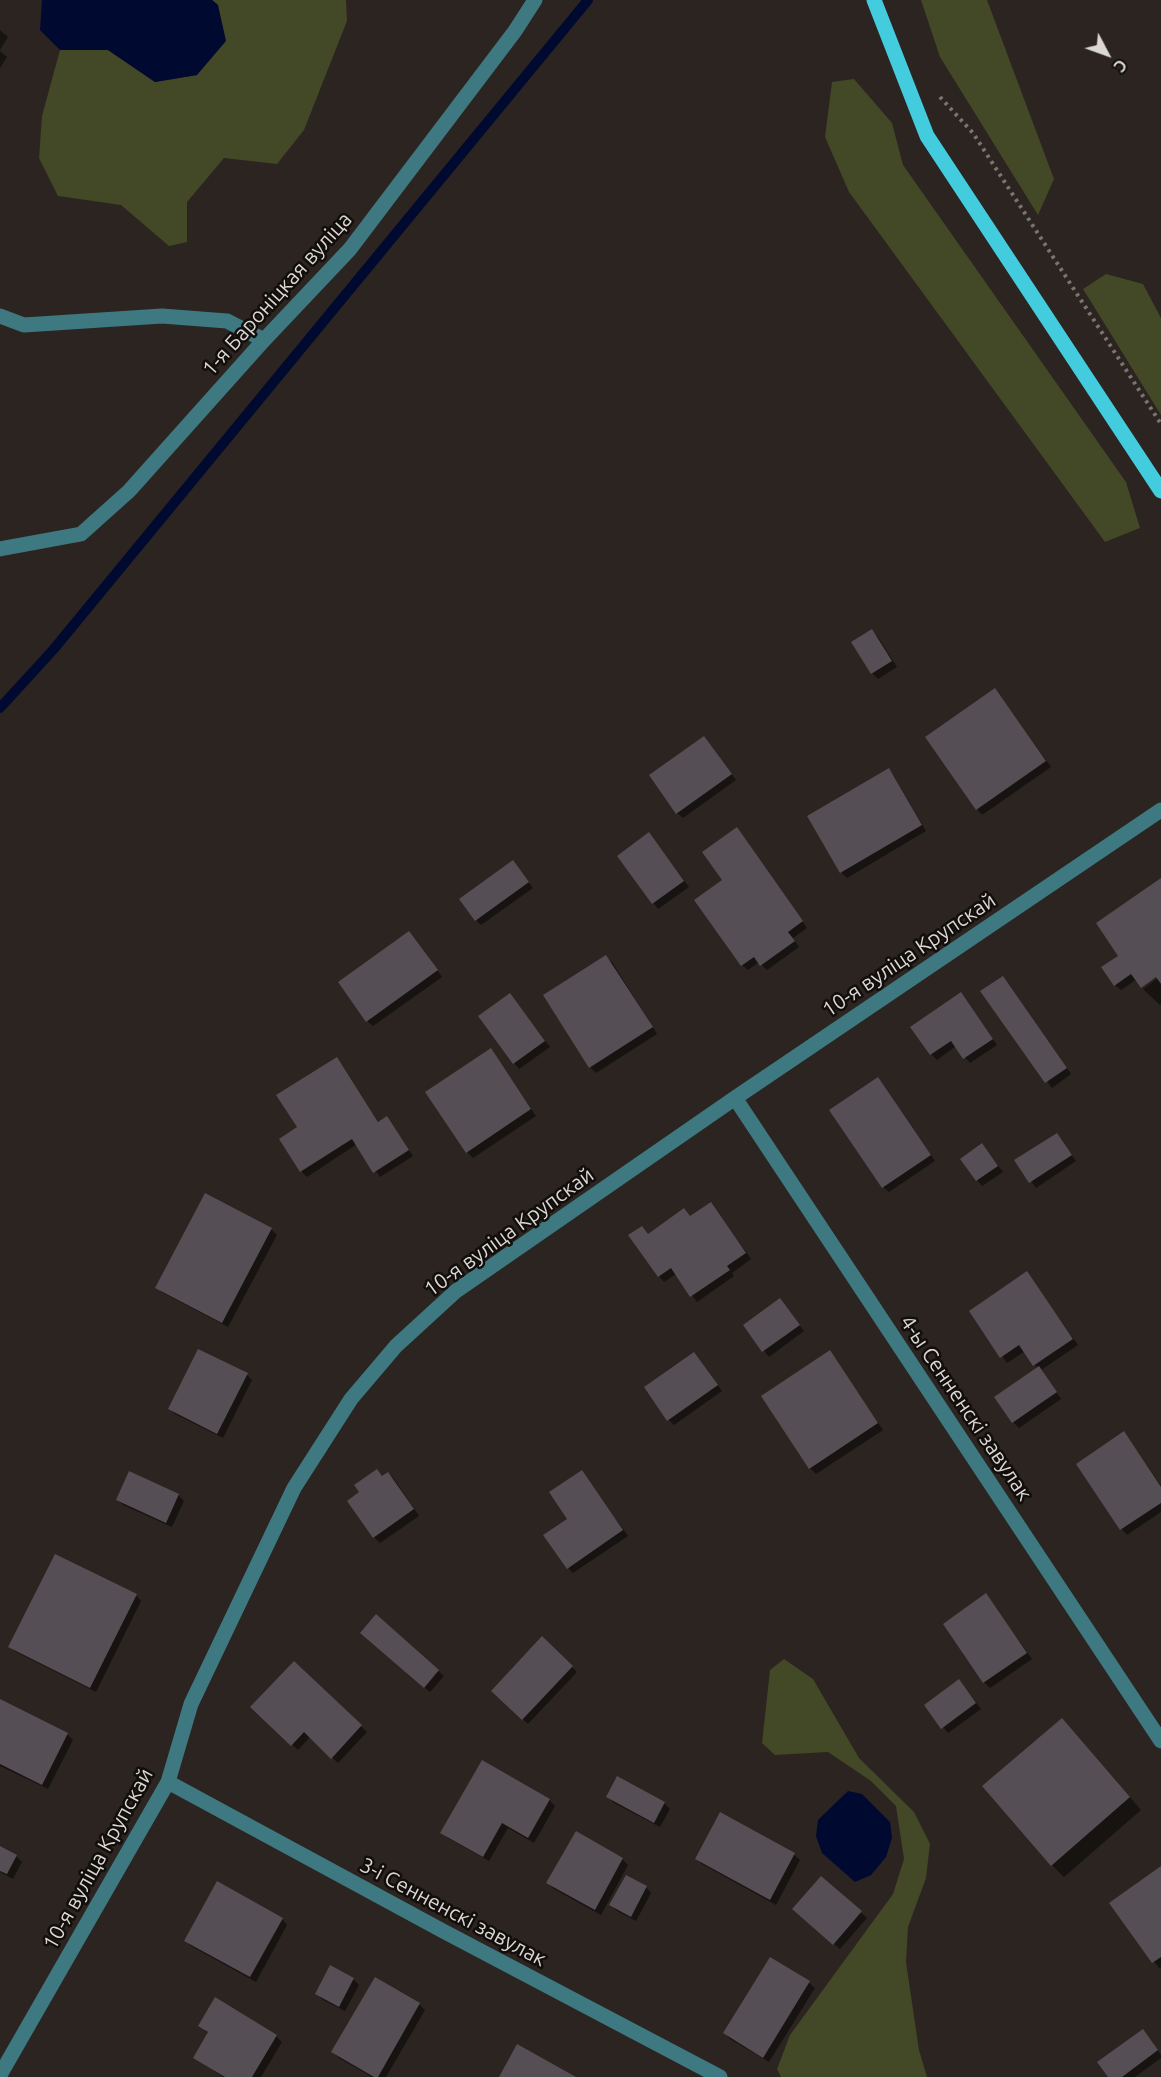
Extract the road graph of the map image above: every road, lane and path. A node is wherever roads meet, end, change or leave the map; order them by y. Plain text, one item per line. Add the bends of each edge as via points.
1 (535, 0) edge
2 (874, 0) edge
3 (934, 90) dead end
4 (0, 316) edge
5 (264, 340) junction
6 (1161, 424) edge
7 (1161, 491) edge
8 (0, 549) edge
9 (1161, 810) edge
10 (735, 1098) junction
11 (1161, 1740) edge
12 (168, 1782) junction
13 (0, 2075) edge
14 (720, 2077) edge

1 - 5 street, 1-я Бароніцкая вуліца via 350,249
2 - 7 main road via 927,135
3 - 6 path via 973,133
4 - 5 street via 24,325 162,316 227,321
5 - 8 street, 1-я Бароніцкая вуліца via 129,491 81,534
9 - 10 street, 10-я вуліца Крупскай
10 - 11 street, 4-ы Сенненскі завулак
10 - 12 street, 10-я вуліца Крупскай via 456,1291 396,1346 351,1399 294,1488 237,1604 190,1704
12 - 13 street, 10-я вуліца Крупскай
12 - 14 street, 3-і Сенненскі завулак

